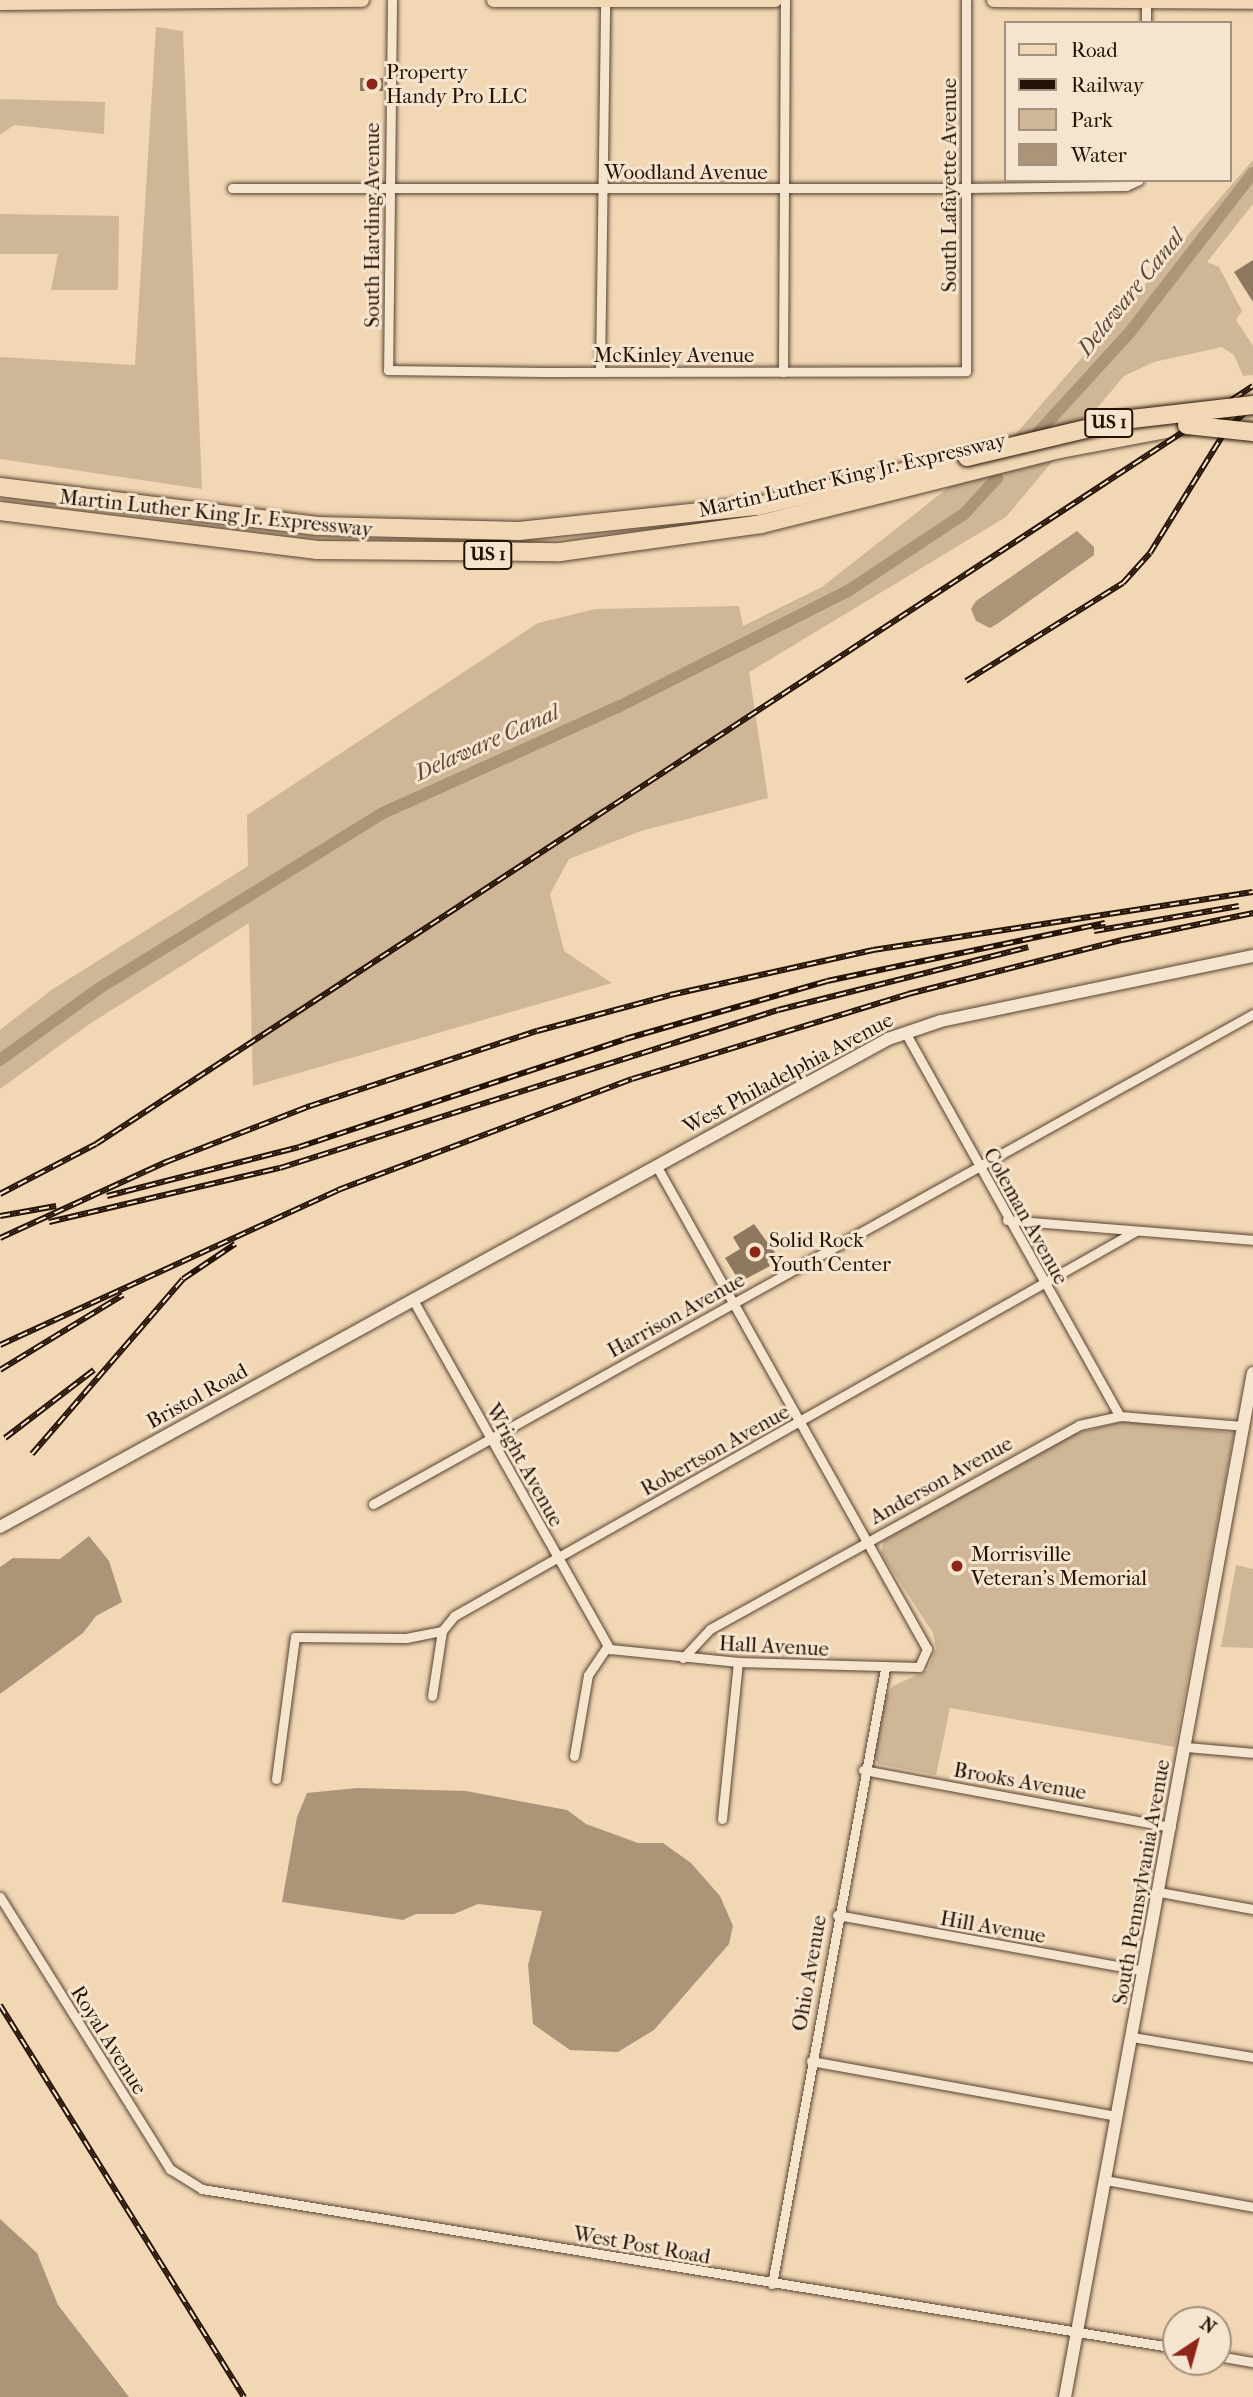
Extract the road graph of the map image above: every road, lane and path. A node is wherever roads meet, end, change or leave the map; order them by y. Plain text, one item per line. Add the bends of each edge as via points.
1 (362, 0) edge
2 (392, 0) edge
3 (494, 0) edge
4 (685, 0) edge
5 (775, 0) edge
6 (785, 0) edge
7 (966, 0) edge
8 (994, 0) edge
9 (80, 1) edge
10 (605, 1) edge
11 (1179, 1) edge
12 (1146, 2) edge
13 (1253, 2) edge
14 (0, 3) edge
15 (1146, 21) edge
16 (1135, 182) edge
17 (232, 188) dead end
18 (966, 188) junction
19 (391, 189) junction
20 (784, 189) junction
21 (601, 190) junction
22 (388, 366) joint
23 (966, 371) joint
24 (600, 372) junction
25 (783, 372) junction
26 (1253, 405) edge
27 (1253, 419) edge
28 (1187, 425) junction
29 (1253, 432) edge
30 (969, 465) junction
31 (0, 487) edge
32 (0, 511) edge
33 (1253, 956) edge
34 (1253, 1014) edge
35 (905, 1032) junction
36 (656, 1166) junction
37 (978, 1166) junction
38 (1007, 1220) junction
39 (1136, 1231) junction
40 (1253, 1240) edge
41 (1044, 1285) junction
42 (413, 1300) junction
43 (734, 1303) junction
44 (1253, 1373) edge
45 (1120, 1416) junction
46 (801, 1422) junction
47 (1243, 1426) junction
48 (491, 1440) junction
49 (373, 1504) dead end
50 (0, 1528) edge
51 (868, 1541) junction
52 (558, 1559) junction
53 (442, 1631) junction
54 (607, 1647) junction
55 (683, 1658) junction
56 (738, 1662) junction
57 (885, 1669) junction
58 (432, 1696) dead end
59 (1185, 1747) junction
60 (1253, 1753) edge
61 (574, 1756) dead end
62 (863, 1770) junction
63 (276, 1779) dead end
64 (722, 1819) dead end
65 (1171, 1827) junction
66 (1159, 1892) junction
67 (0, 1897) edge
68 (1253, 1909) edge
69 (837, 1915) junction
70 (1144, 1971) junction
71 (1132, 2037) junction
72 (1253, 2057) edge
73 (811, 2061) junction
74 (1117, 2116) junction
75 (1105, 2180) junction
76 (202, 2189) joint
77 (1253, 2207) edge
78 (772, 2284) junction
79 (1077, 2332) junction
80 (1162, 2346) edge
81 (1232, 2358) edge
82 (1253, 2362) edge
83 (1065, 2397) edge

1 - 9 main road
2 - 19 street, South Harding Avenue
3 - 10 main road
4 - 5 main road
4 - 10 main road
6 - 20 street
7 - 18 street, South Lafayette Avenue
8 - 12 main road
9 - 14 main road
10 - 21 street
11 - 12 main road
11 - 13 main road
12 - 15 street
16 - 18 street, Woodland Avenue via 1126,186
17 - 19 street, Woodland Avenue
18 - 20 street, Woodland Avenue
18 - 23 street, South Lafayette Avenue
19 - 21 street, Woodland Avenue
19 - 22 street, South Harding Avenue
20 - 21 street, Woodland Avenue
20 - 25 street
21 - 24 street
22 - 24 street, McKinley Avenue via 388,370
23 - 25 street, McKinley Avenue
24 - 25 street, McKinley Avenue
26 - 30 highway, Martin Luther King Jr. Expressway / US 1, bridge via 1123,420
27 - 28 highway, Martin Luther King Jr. Expressway / US 1, bridge
28 - 29 highway, bridge
28 - 30 highway, Martin Luther King Jr. Expressway / US 1
30 - 31 highway, Martin Luther King Jr. Expressway / US 1 via 758,506 519,531 331,528
30 - 32 highway, Martin Luther King Jr. Expressway / US 1 via 721,532 519,554 316,550
33 - 35 main road, West Philadelphia Avenue
34 - 37 street, Harrison Avenue
35 - 36 main road, West Philadelphia Avenue
35 - 37 street, Coleman Avenue
36 - 42 main road, West Philadelphia Avenue
36 - 43 street
37 - 38 street, Coleman Avenue
37 - 43 street, Harrison Avenue
38 - 39 street
38 - 41 street, Coleman Avenue
39 - 40 street
39 - 41 street, Robertson Avenue
41 - 45 street, Coleman Avenue
41 - 46 street, Robertson Avenue
42 - 48 street, Wright Avenue
42 - 50 main road, Bristol Road
43 - 46 street
43 - 48 street, Harrison Avenue
44 - 47 main road, South Pennsylvania Avenue
45 - 47 street, Anderson Avenue
45 - 51 street, Anderson Avenue via 1079,1425
46 - 51 street
46 - 52 street, Robertson Avenue
47 - 59 main road, South Pennsylvania Avenue
48 - 49 street, Harrison Avenue
48 - 52 street, Wright Avenue
51 - 55 street, Anderson Avenue via 710,1629
51 - 57 street, Hall Avenue via 927,1649 919,1667
52 - 53 street, Robertson Avenue via 454,1616
52 - 54 street, Wright Avenue
53 - 58 street
53 - 63 street via 406,1638 296,1637
54 - 55 street, Hall Avenue
54 - 61 street via 588,1675
55 - 56 street, Hall Avenue
56 - 57 street, Hall Avenue
56 - 64 street
57 - 62 street, Ohio Avenue
59 - 60 street
59 - 65 main road, South Pennsylvania Avenue
62 - 65 street, Brooks Avenue
62 - 69 street, Ohio Avenue
65 - 66 main road, South Pennsylvania Avenue
66 - 68 street
66 - 70 main road, South Pennsylvania Avenue
67 - 76 street, Royal Avenue via 170,2169
69 - 70 street, Hill Avenue
69 - 73 street, Ohio Avenue
70 - 71 main road, South Pennsylvania Avenue
71 - 72 street
71 - 74 main road, South Pennsylvania Avenue
73 - 74 street
73 - 78 street, Ohio Avenue
74 - 75 main road, South Pennsylvania Avenue
75 - 77 street
75 - 79 main road, South Pennsylvania Avenue
76 - 78 street, West Post Road
78 - 79 street, West Post Road
79 - 80 street, West Post Road
79 - 83 main road, South Pennsylvania Avenue
81 - 82 street

